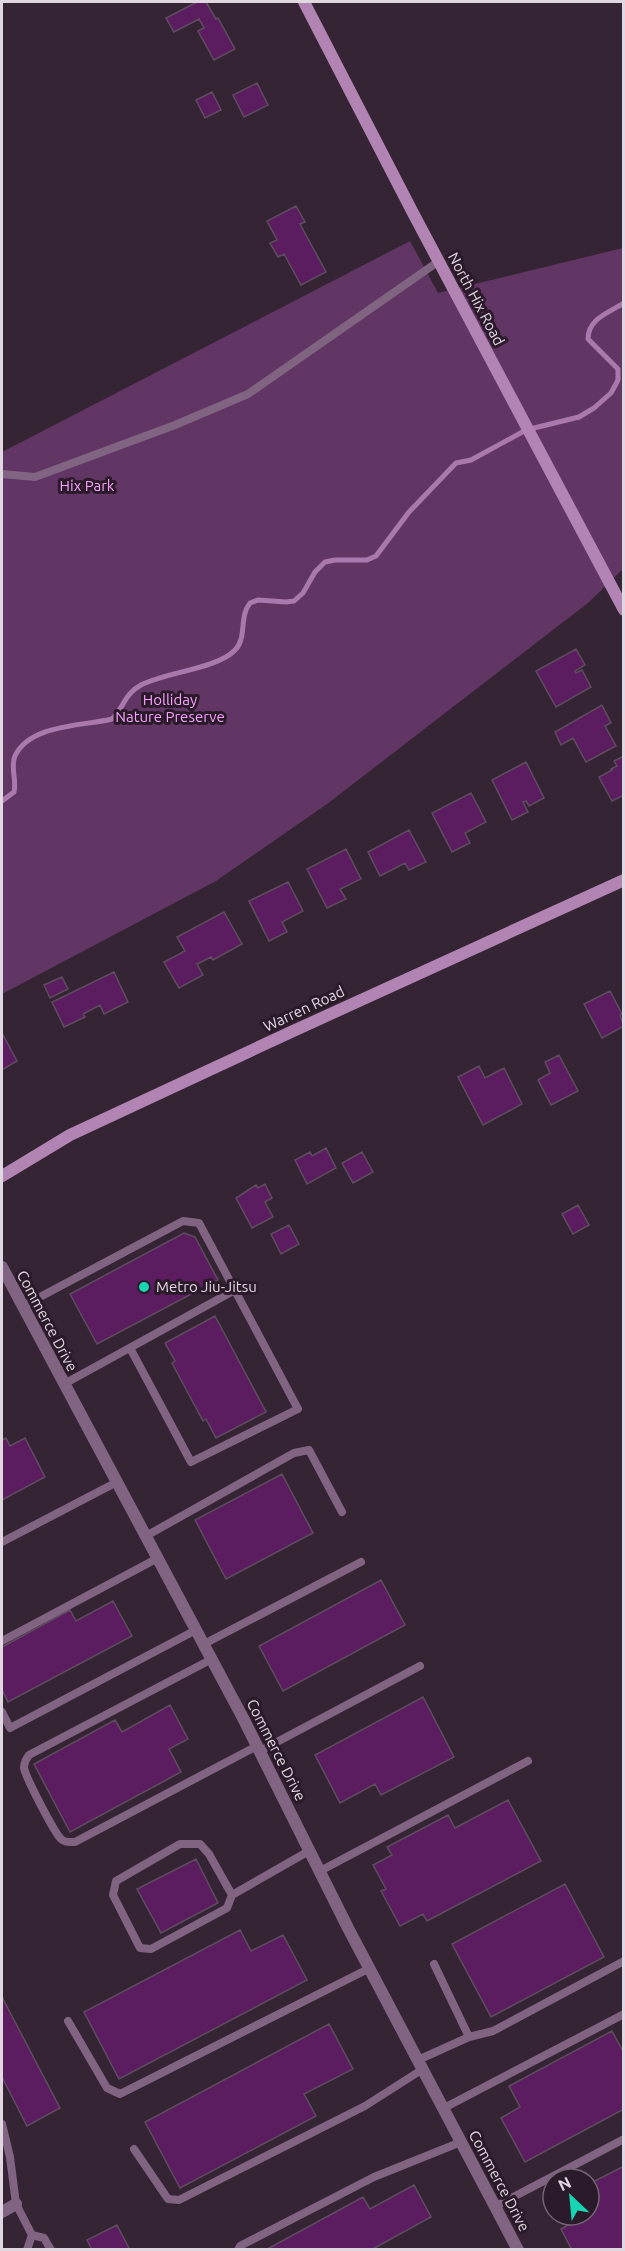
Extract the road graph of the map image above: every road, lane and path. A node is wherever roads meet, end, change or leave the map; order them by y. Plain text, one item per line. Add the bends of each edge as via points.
1 (304, 2) edge
2 (439, 261) junction
3 (2, 474) edge
4 (624, 610) edge
5 (624, 880) edge
6 (2, 1176) edge
7 (2, 1267) edge
8 (235, 1290) junction
9 (22, 1306) junction
10 (130, 1348) junction
11 (64, 1384) junction
12 (117, 1482) junction
13 (342, 1512) dead end
14 (146, 1536) junction
15 (2, 1542) edge
16 (158, 1558) junction
17 (361, 1562) dead end
18 (196, 1629) junction
19 (2, 1641) edge
20 (204, 1644) junction
21 (212, 1659) junction
22 (420, 1666) dead end
23 (2, 1712) edge
24 (258, 1748) junction
25 (528, 1761) dead end
26 (309, 1851) junction
27 (320, 1871) junction
28 (232, 1895) junction
29 (624, 1961) edge
30 (434, 1964) dead end
31 (370, 1968) junction
32 (624, 2014) edge
33 (68, 2021) dead end
34 (469, 2037) junction
35 (421, 2065) junction
36 (444, 2108) junction
37 (2, 2124) edge
38 (624, 2139) edge
39 (461, 2142) junction
40 (134, 2149) dead end
41 (16, 2204) junction
42 (496, 2206) junction
43 (2, 2212) edge
44 (32, 2235) junction
45 (27, 2250) edge
46 (51, 2250) edge
47 (238, 2250) edge
48 (519, 2250) edge

1 - 2 street, North Hix Road
2 - 3 lane via 248,394 35,477
2 - 4 street, North Hix Road
5 - 6 street, Warren Road via 70,1135
7 - 9 street, Commerce Drive
8 - 9 lane via 199,1223 183,1221
8 - 10 lane
8 - 10 lane via 298,1408 191,1462
9 - 11 street, Commerce Drive
10 - 11 lane
11 - 12 street, Commerce Drive
12 - 14 street, Commerce Drive
12 - 15 lane
13 - 14 lane via 309,1450 294,1453
14 - 16 street, Commerce Drive
16 - 18 street, Commerce Drive
16 - 19 lane
17 - 20 lane
18 - 20 street, Commerce Drive
18 - 23 lane via 9,1728
20 - 21 street, Commerce Drive
21 - 24 street, Commerce Drive
21 - 24 lane via 29,1755 24,1769 44,1809 62,1839 75,1842
22 - 24 lane
24 - 26 street, Commerce Drive
25 - 27 lane
26 - 27 street, Commerce Drive
26 - 28 lane
27 - 31 street, Commerce Drive
28 - 28 lane via 227,1908 151,1949 140,1948 113,1895 116,1881 180,1844 200,1844
29 - 34 lane via 493,2031
30 - 34 lane
31 - 33 lane via 120,2094 107,2088
31 - 35 street, Commerce Drive
32 - 36 lane
34 - 35 lane
35 - 36 street, Commerce Drive
35 - 40 lane via 366,2106 179,2200 168,2199
36 - 39 street, Commerce Drive
37 - 41 lane
38 - 42 lane
39 - 42 street, Commerce Drive
39 - 47 lane via 374,2177
41 - 43 street
41 - 44 lane
42 - 48 street, Commerce Drive
44 - 45 lane
44 - 46 lane via 44,2238

